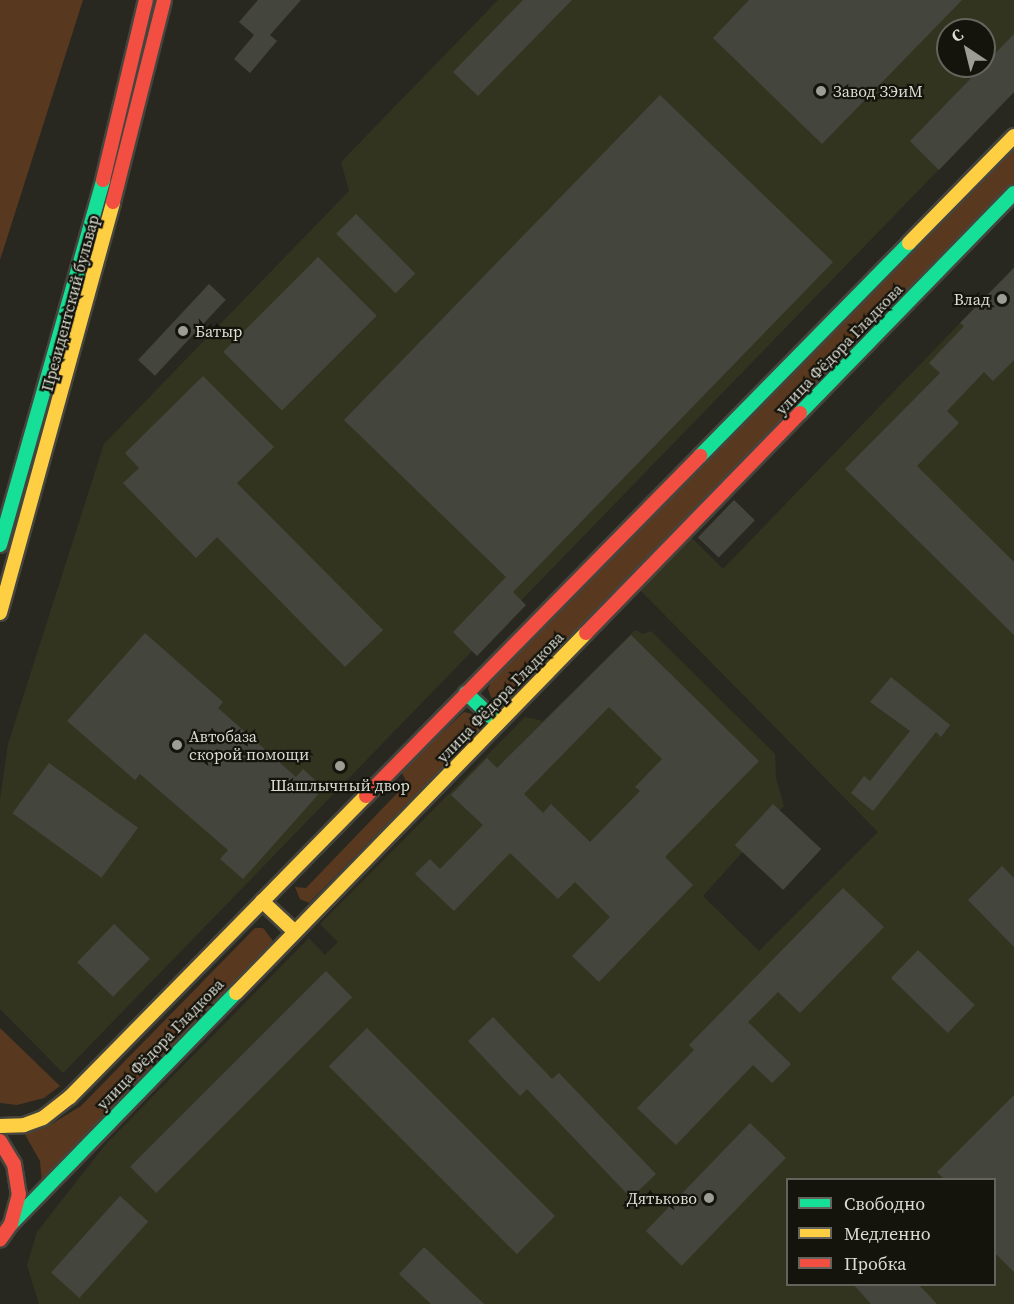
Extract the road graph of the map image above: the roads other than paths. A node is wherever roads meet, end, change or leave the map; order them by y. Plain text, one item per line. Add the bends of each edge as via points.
1 (146, 0) edge
2 (164, 0) edge
3 (1014, 136) edge
4 (1014, 194) edge
5 (66, 319) junction
6 (84, 319) junction
7 (0, 545) edge
8 (0, 613) edge
9 (466, 693) junction
10 (498, 723) junction
11 (262, 902) junction
12 (294, 931) junction
13 (0, 1126) edge
14 (0, 1141) edge
15 (6, 1232) edge
16 (0, 1256) edge

1 - 5 main road, Президентский бульвар
2 - 6 main road, Президентский бульвар
3 - 9 main road, улица Фёдора Гладкова
4 - 10 main road, улица Фёдора Гладкова
5 - 6 main road
5 - 7 main road, Президентский бульвар
6 - 8 main road, Президентский бульвар
9 - 10 main road
9 - 11 main road, улица Фёдора Гладкова
10 - 12 main road, улица Фёдора Гладкова
11 - 12 main road
11 - 13 main road, улица Фёдора Гладкова via 70,1097 44,1118 24,1125
12 - 15 main road, улица Фёдора Гладкова
14 - 15 main road via 17,1178 17,1209
15 - 16 main road

